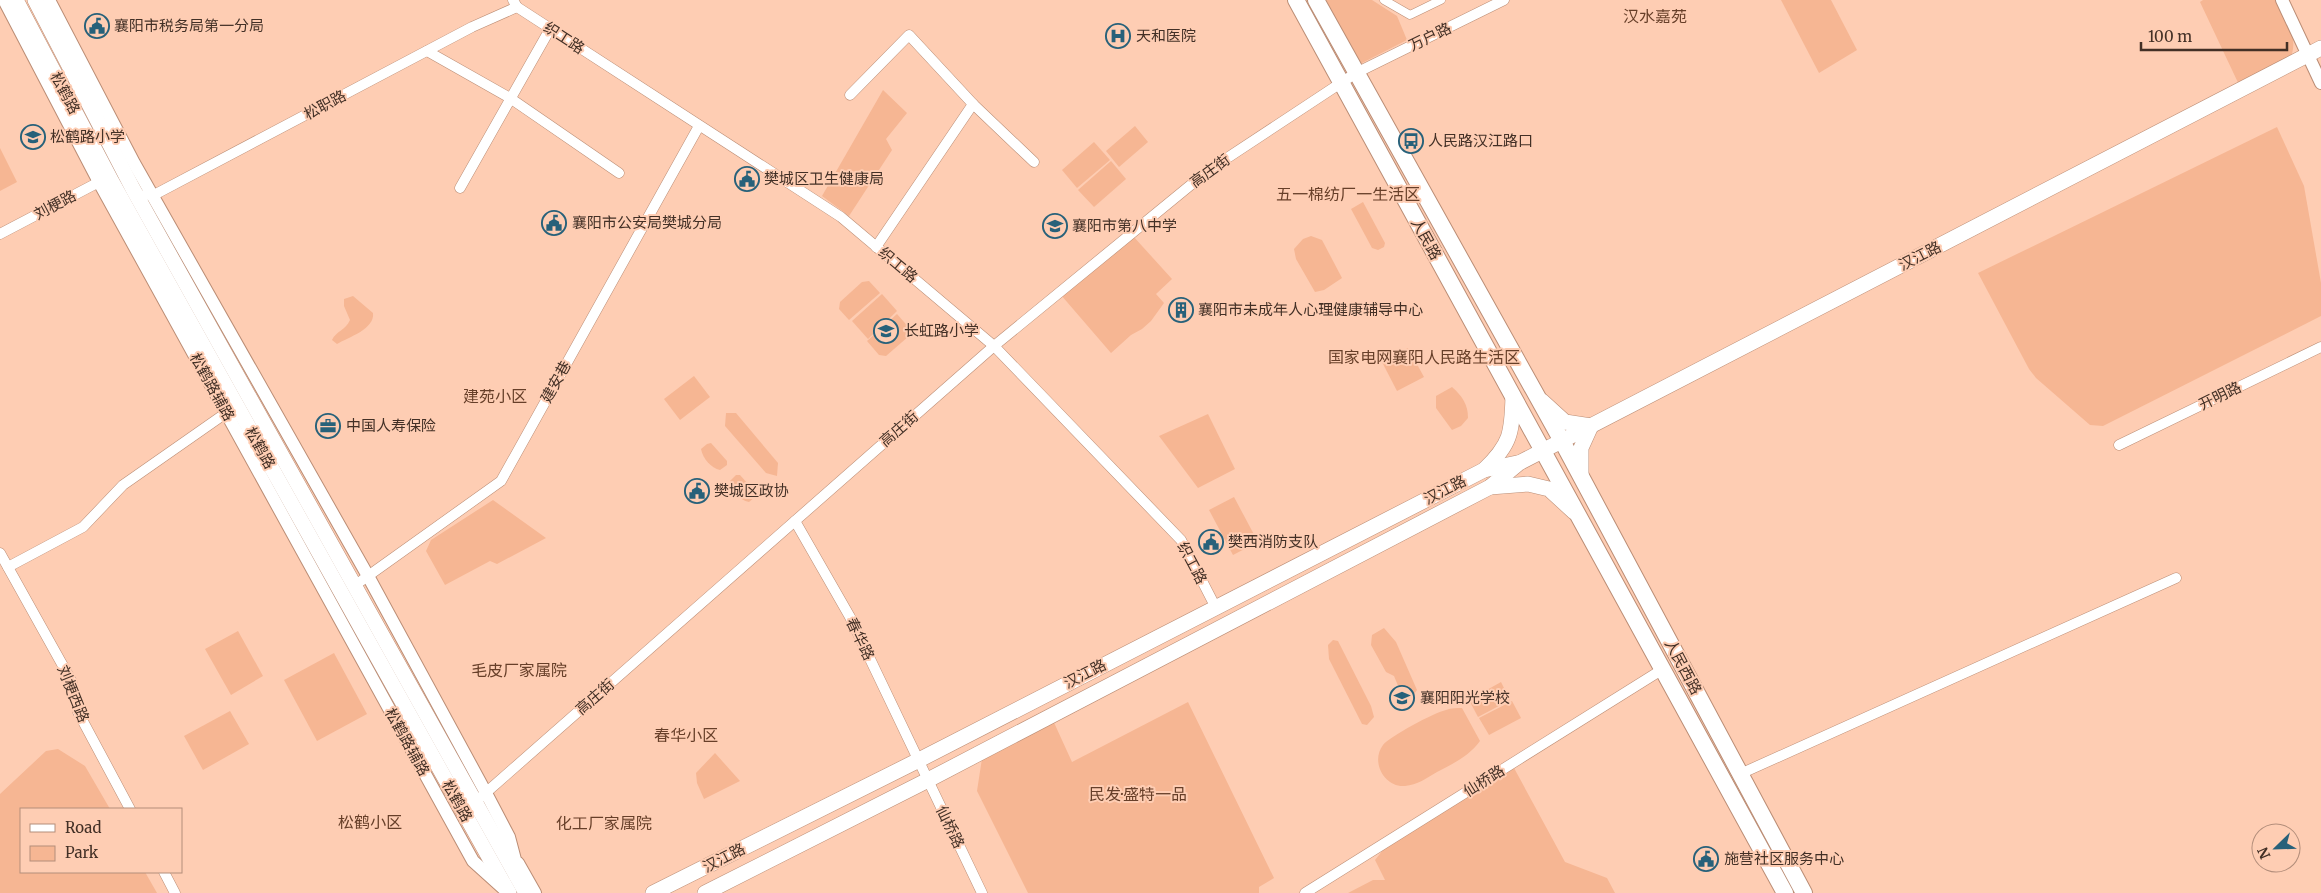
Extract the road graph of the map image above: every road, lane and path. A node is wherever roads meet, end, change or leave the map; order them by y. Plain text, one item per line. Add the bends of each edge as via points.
1 (4, 0) edge
2 (16, 0) edge
3 (35, 0) edge
4 (49, 0) edge
5 (1296, 0) edge
6 (1316, 0) edge
7 (1384, 0) edge
8 (1441, 0) edge
9 (1504, 0) edge
10 (2282, 0) edge
11 (515, 4) edge
12 (550, 28) junction
13 (427, 51) junction
14 (2315, 51) edge
15 (1356, 73) junction
16 (53, 81) junction
17 (1340, 83) junction
18 (2321, 83) edge
19 (850, 95) dead end
20 (510, 98) junction
21 (973, 104) junction
22 (699, 126) junction
23 (1034, 162) dead end
24 (619, 173) dead end
25 (106, 182) junction
26 (460, 188) dead end
27 (133, 189) junction
28 (152, 196) junction
29 (0, 234) edge
30 (876, 247) junction
31 (211, 342) junction
32 (994, 346) junction
33 (2321, 347) edge
34 (1513, 396) junction
35 (1539, 399) junction
36 (245, 404) junction
37 (1591, 426) junction
38 (1562, 441) junction
39 (2119, 445) dead end
40 (1543, 450) junction
41 (1519, 463) junction
42 (1484, 470) junction
43 (1581, 475) junction
44 (1490, 487) junction
45 (1577, 514) junction
46 (795, 521) junction
47 (0, 553) edge
48 (8, 567) junction
49 (368, 576) junction
50 (2176, 578) dead end
51 (354, 586) junction
52 (1215, 606) junction
53 (1663, 669) junction
54 (426, 760) junction
55 (919, 760) junction
56 (1740, 774) junction
57 (928, 780) junction
58 (475, 803) junction
59 (129, 808) edge
60 (514, 858) junction
61 (165, 873) edge
62 (486, 873) junction
63 (516, 891) edge
64 (175, 893) edge
65 (496, 893) edge
66 (535, 893) edge
67 (653, 893) edge
68 (705, 893) edge
69 (982, 893) edge
70 (1305, 893) edge
71 (1785, 893) edge
72 (1804, 893) edge

1 - 16 street
2 - 16 main road, 松鹤路
3 - 27 main road, 松鹤路
4 - 28 street
5 - 17 main road, 人民路
6 - 15 main road, 人民路
7 - 8 street via 1410,15
9 - 15 street, 万户路
10 - 14 street
11 - 12 street, 织工路
11 - 13 street, 松职路
12 - 20 street
12 - 22 street, 织工路
13 - 20 street
13 - 28 street, 松职路
14 - 18 street
14 - 37 main road, 汉江路
15 - 17 street, 高庄街
15 - 35 main road, 人民路
16 - 25 main road, 松鹤路
17 - 32 street, 高庄街 via 1209,170
17 - 34 main road, 人民路
19 - 21 street via 909,35
20 - 24 street
20 - 26 street
21 - 23 street
21 - 30 street
22 - 30 street, 织工路 via 841,217
22 - 49 street, 建安巷 via 501,481
25 - 27 street
25 - 29 street, 刘梗路
25 - 31 main road, 松鹤路
27 - 28 street
27 - 31 main road, 松鹤路
28 - 31 street
30 - 32 street, 织工路
31 - 36 main road, 松鹤路
31 - 36 street
32 - 46 street, 高庄街
32 - 52 street, 织工路 via 1181,540
33 - 39 street, 开明路
34 - 40 main road, 人民路
34 - 42 main road via 1512,424 1503,452
35 - 37 main road via 1565,422
35 - 38 main road, 人民路
36 - 48 street via 123,485 83,526
36 - 49 street
36 - 51 main road, 松鹤路
36 - 54 main road, 松鹤路 via 318,565
37 - 38 main road, 汉江路
37 - 43 main road via 1581,448
38 - 40 main road, 汉江路
38 - 43 main road, 人民西路
40 - 41 main road, 汉江路
40 - 45 main road, 人民西路
41 - 42 main road, 汉江路
41 - 44 main road, 汉江路
42 - 52 main road, 汉江路
43 - 56 main road, 人民西路
44 - 45 main road via 1528,484 1549,489
44 - 57 main road, 汉江路
45 - 53 main road, 人民西路
46 - 55 street, 春华路 via 850,617
46 - 58 street, 高庄街
47 - 48 street, 刘梗西路
48 - 59 street, 刘梗西路 via 72,682 78,712
49 - 51 street, 建安巷
49 - 58 street
50 - 56 street
51 - 58 main road, 松鹤路
52 - 55 main road, 汉江路
53 - 70 street, 仙桥路
53 - 71 main road, 人民西路
54 - 58 main road, 松鹤路
54 - 62 street, 松鹤路辅路 via 473,861
55 - 57 street, 仙桥路
55 - 67 main road, 汉江路
56 - 72 main road, 人民西路
57 - 68 main road, 汉江路
57 - 69 street, 仙桥路
58 - 60 street via 509,837
58 - 63 main road, 松鹤路
60 - 63 street
60 - 66 street
61 - 64 street
62 - 63 street, 松鹤路辅路
62 - 65 street

